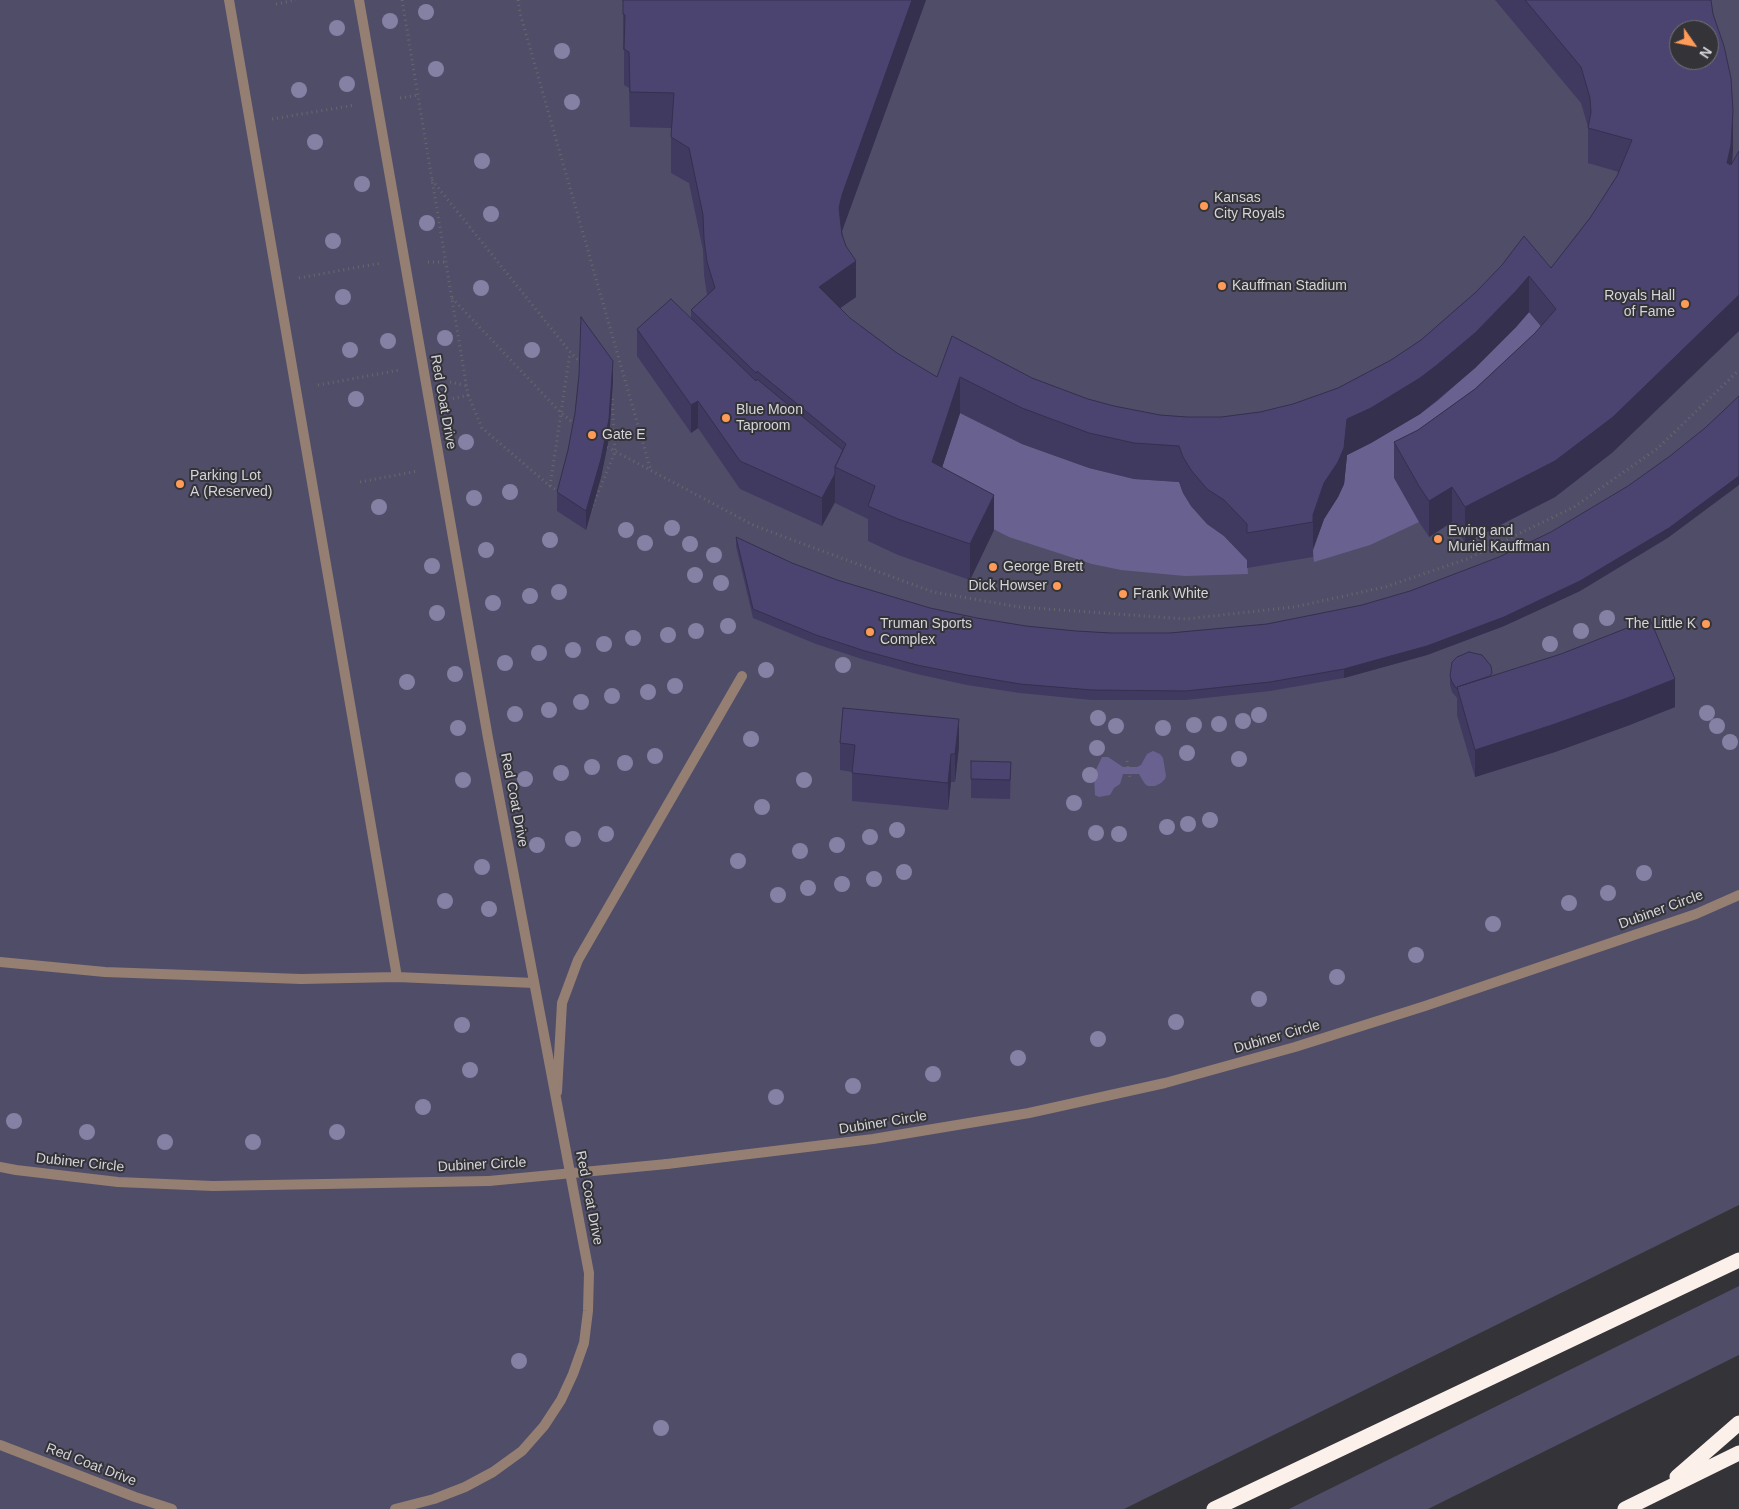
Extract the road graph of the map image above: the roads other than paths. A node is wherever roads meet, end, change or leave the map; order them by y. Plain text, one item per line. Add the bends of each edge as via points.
1 (228, 0) edge
2 (358, 0) edge
3 (742, 676) dead end
4 (1739, 895) edge
5 (0, 962) edge
6 (397, 977) junction
7 (534, 983) junction
8 (556, 1101) junction
9 (0, 1167) edge
10 (1739, 1260) edge
11 (1739, 1423) edge
12 (0, 1445) edge
13 (1739, 1453) edge
14 (1661, 1491) junction
15 (172, 1509) edge
16 (395, 1509) edge
17 (1214, 1509) edge
18 (1625, 1509) edge

1 - 6 street
2 - 7 street, Red Coat Drive
3 - 8 street via 578,960 562,1003
4 - 9 street, Dubiner Circle, bridge via 1696,914 1295,1047 1164,1083 1029,1113 873,1139 489,1181 213,1186 118,1182
5 - 6 street via 105,972 302,979
6 - 7 street
7 - 8 street, Red Coat Drive
8 - 16 street, Red Coat Drive via 589,1273 585,1335 573,1374 544,1426 522,1452 466,1487
10 - 17 highway
11 - 14 highway
12 - 15 street, Red Coat Drive
13 - 14 highway
14 - 18 highway

